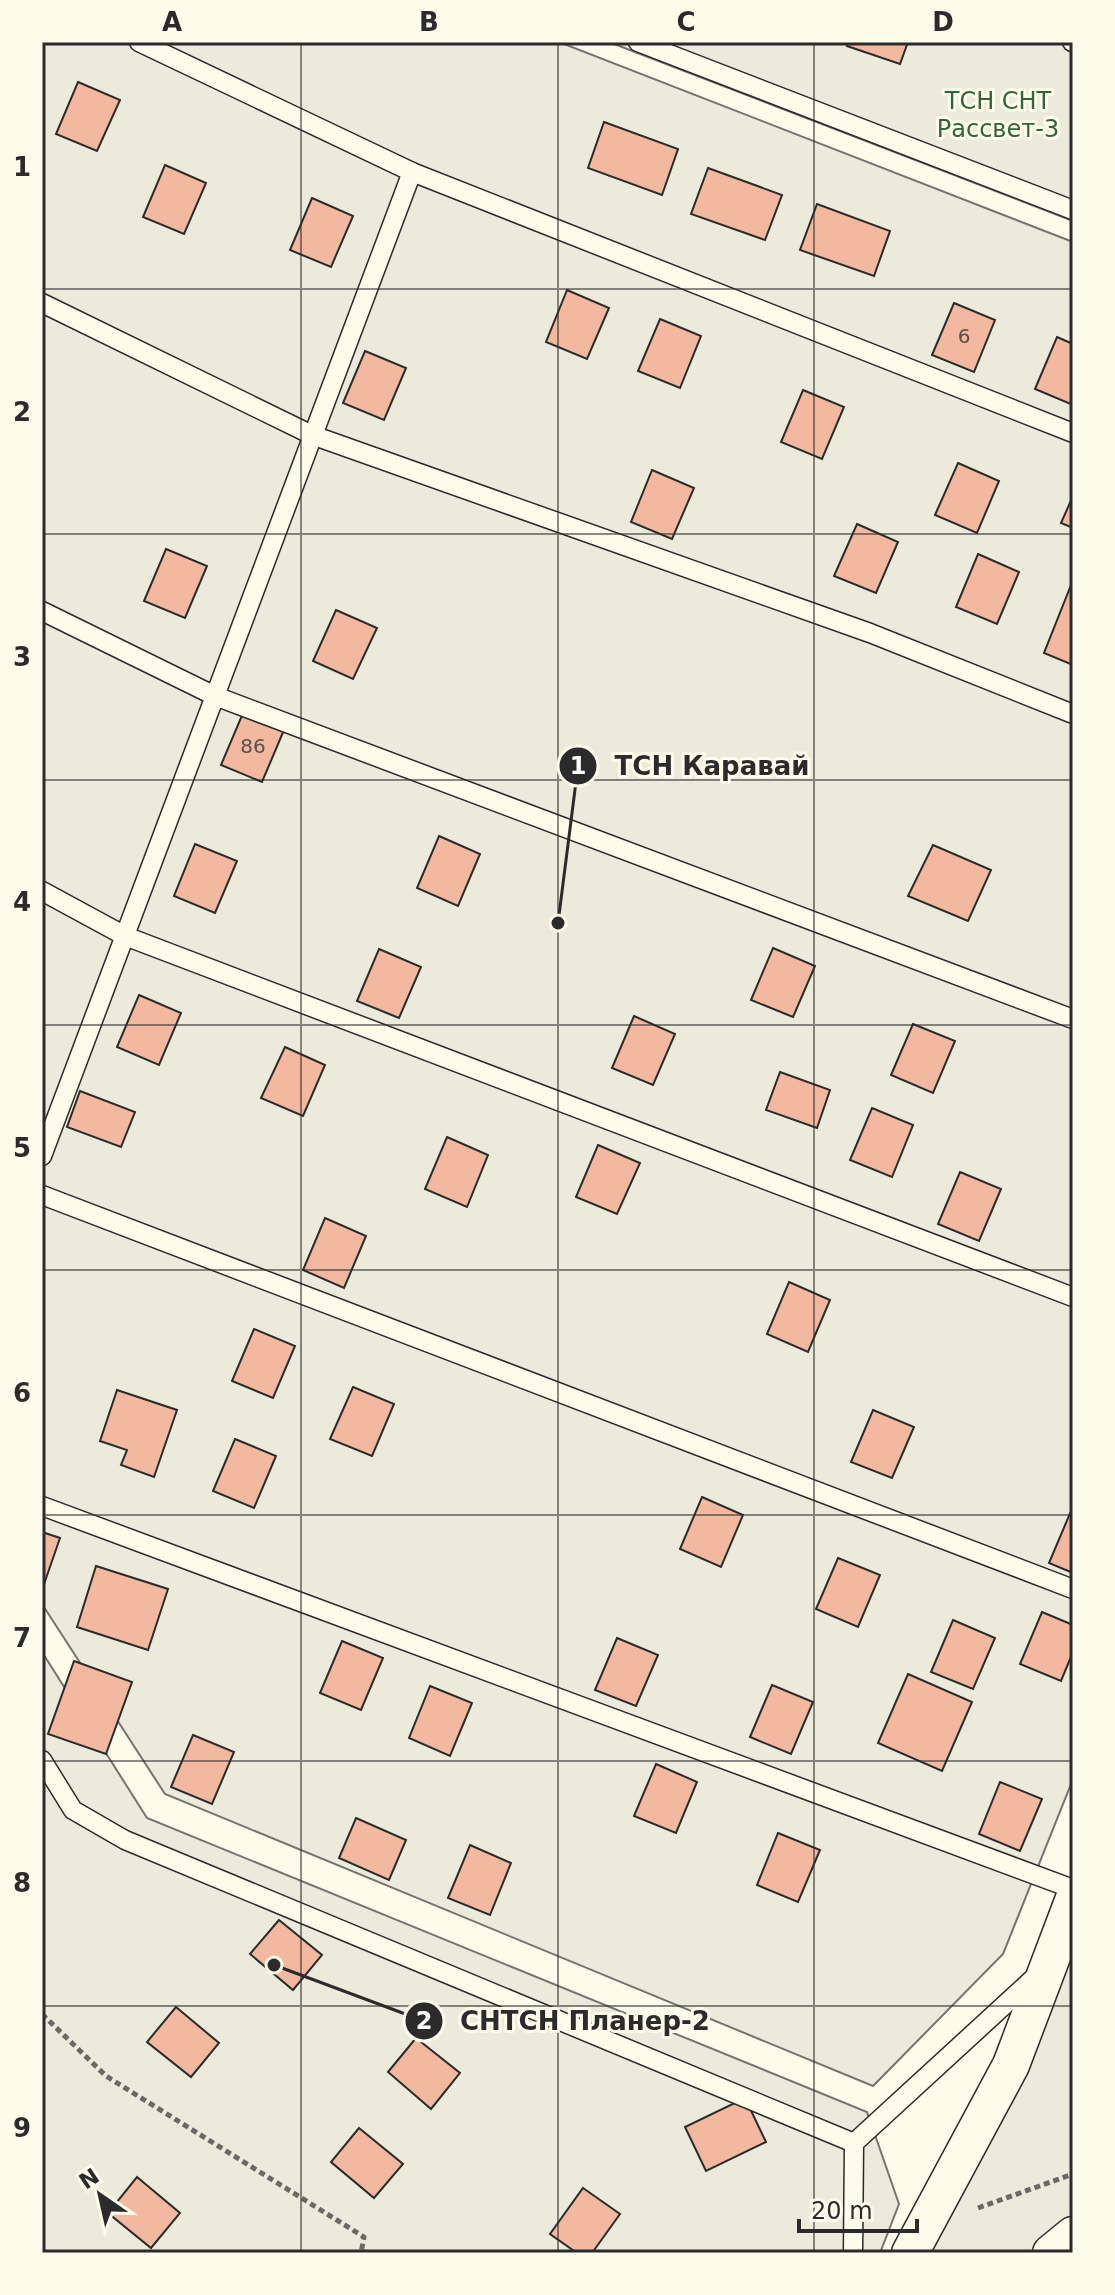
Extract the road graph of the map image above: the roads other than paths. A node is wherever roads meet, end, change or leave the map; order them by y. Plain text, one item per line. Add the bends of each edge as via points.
1 (139, 42) edge
2 (638, 42) edge
3 (412, 172) junction
4 (1073, 210) edge
5 (42, 303) edge
6 (1073, 433) edge
7 (312, 435) junction
8 (42, 611) edge
9 (215, 696) junction
10 (1073, 714) edge
11 (42, 891) edge
12 (125, 936) junction
13 (1073, 1019) edge
14 (42, 1156) edge
15 (42, 1195) edge
16 (1073, 1297) edge
17 (42, 1506) edge
18 (1073, 1589) edge
19 (42, 1760) edge
20 (1073, 1889) edge
21 (1073, 1901) edge
22 (1051, 1963) junction
23 (854, 2143) junction
24 (1073, 2235) edge
25 (853, 2253) edge
26 (910, 2253) edge
27 (1051, 2253) edge

1 - 3 lane
2 - 4 lane
3 - 6 lane
3 - 7 lane
5 - 7 lane
7 - 9 lane
7 - 10 lane via 870,633
8 - 9 lane
9 - 12 lane
9 - 13 lane
11 - 12 lane
12 - 14 lane
12 - 16 lane
15 - 18 lane
17 - 20 lane
19 - 23 lane via 73,1810 125,1840
21 - 22 street
22 - 23 lane
22 - 26 street via 1011,2065
23 - 25 lane
24 - 27 street

